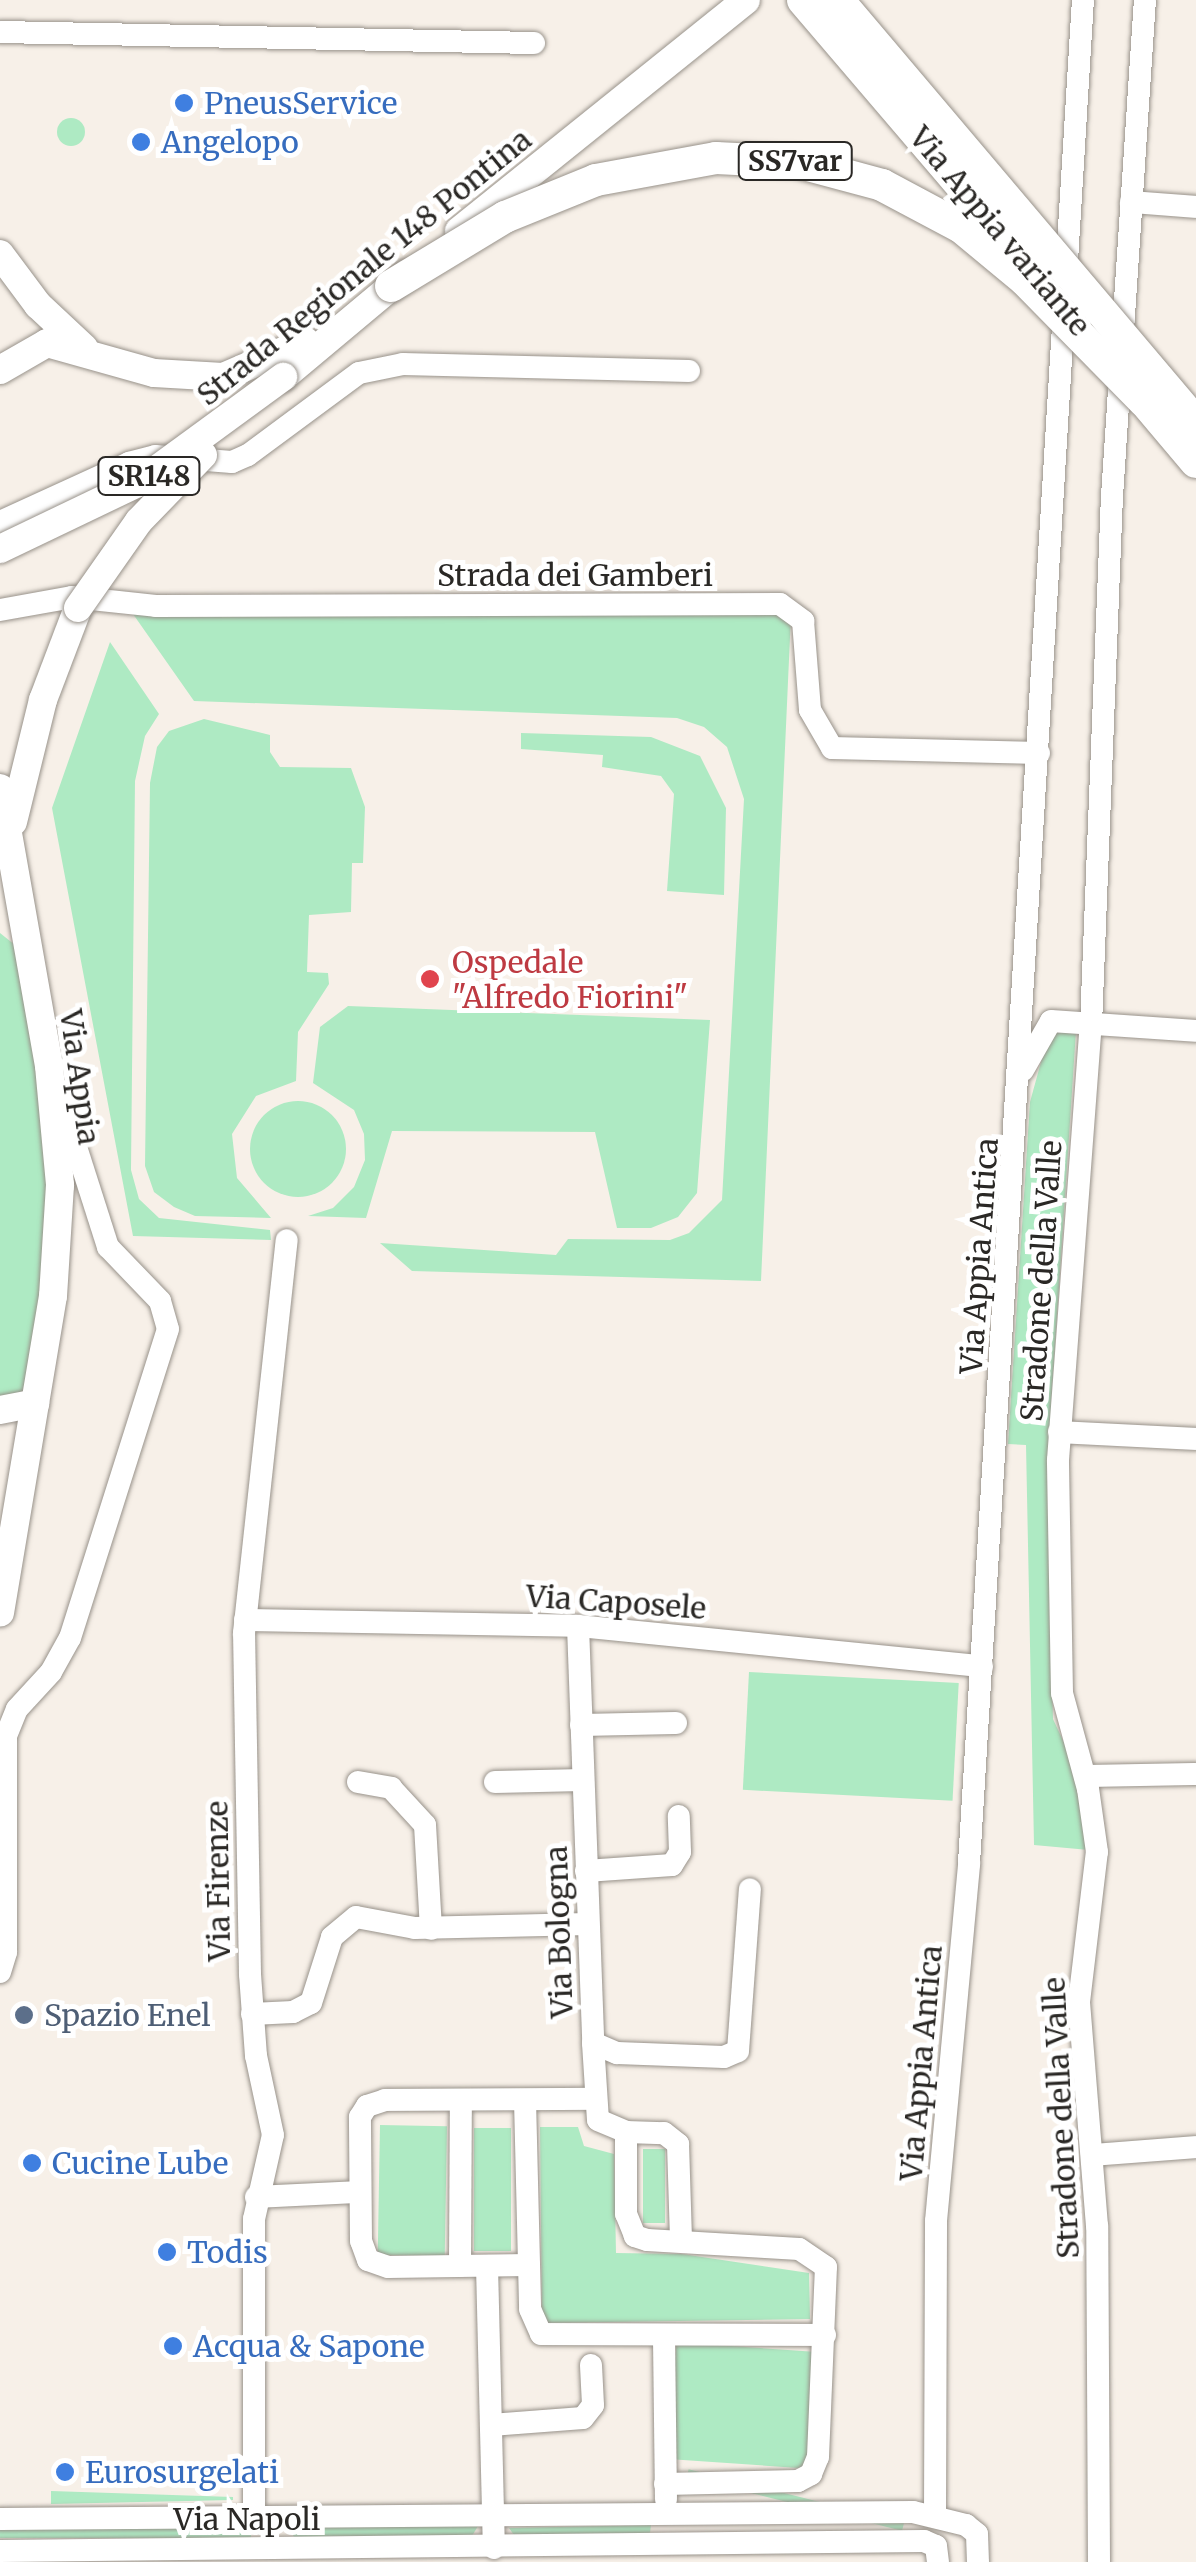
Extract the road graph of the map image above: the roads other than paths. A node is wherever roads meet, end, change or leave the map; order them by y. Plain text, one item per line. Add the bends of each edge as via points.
1 (746, 0) edge
2 (803, 0) edge
3 (838, 0) edge
4 (1083, 0) edge
5 (1145, 0) edge
6 (0, 32) edge
7 (534, 43) dead end
8 (1132, 202) junction
9 (1196, 207) edge
10 (0, 254) edge
11 (391, 286) junction
12 (85, 349) junction
13 (0, 370) edge
14 (689, 372) dead end
15 (283, 377) junction
16 (1144, 402) junction
17 (1196, 423) edge
18 (1196, 462) edge
19 (0, 522) edge
20 (0, 548) edge
21 (0, 610) edge
22 (1039, 753) junction
23 (0, 788) edge
24 (8, 848) junction
25 (0, 921) edge
26 (1030, 921) junction
27 (25, 934) junction
28 (1051, 1022) junction
29 (1091, 1025) junction
30 (1196, 1031) edge
31 (49, 1066) junction
32 (1020, 1077) junction
33 (60, 1186) junction
34 (92, 1190) junction
35 (287, 1240) dead end
36 (35, 1402) junction
37 (0, 1410) edge
38 (1059, 1432) junction
39 (1196, 1440) edge
40 (0, 1613) edge
41 (244, 1620) junction
42 (578, 1626) junction
43 (982, 1666) junction
44 (676, 1723) dead end
45 (581, 1725) junction
46 (1196, 1774) edge
47 (1085, 1776) junction
48 (582, 1780) junction
49 (358, 1782) dead end
50 (495, 1782) dead end
51 (679, 1816) dead end
52 (586, 1871) junction
53 (750, 1889) dead end
54 (588, 1924) junction
55 (430, 1928) junction
56 (0, 1972) edge
57 (252, 2014) junction
58 (593, 2043) junction
59 (461, 2100) junction
60 (526, 2100) junction
61 (595, 2100) junction
62 (626, 2132) junction
63 (1196, 2147) edge
64 (1092, 2155) junction
65 (360, 2192) junction
66 (256, 2197) junction
67 (681, 2240) junction
68 (529, 2265) junction
69 (460, 2266) junction
70 (487, 2266) junction
71 (825, 2336) junction
72 (664, 2338) junction
73 (591, 2365) dead end
74 (491, 2425) junction
75 (665, 2484) junction
76 (666, 2514) junction
77 (494, 2515) junction
78 (935, 2515) junction
79 (263, 2518) junction
80 (0, 2519) edge
81 (666, 2544) junction
82 (494, 2548) junction
83 (0, 2551) edge
84 (281, 2553) edge
85 (938, 2554) edge
86 (978, 2562) edge
87 (1099, 2562) edge

1 - 11 main road, Strada Regionale 148 Pontina / SR148, bridge
2 - 16 highway, Via Appia variante / SS7var, bridge
3 - 17 highway, Via Appia variante, bridge
4 - 22 street, Via Appia Antica
5 - 8 street, Stradone della Valle
6 - 7 street
8 - 9 street
8 - 29 street, Stradone della Valle
10 - 12 main road, SR148 via 38,305
11 - 12 main road, SR148 via 284,354 204,379 133,368
11 - 15 main road, Strada Regionale 148 Pontina / SR148
11 - 16 highway, SS7var, bridge via 506,218 582,185 700,159 797,162 882,185 962,227 1025,280
12 - 13 main road, SR148 via 37,346
14 - 19 street via 404,364 359,373 248,456 129,463
15 - 20 main road, Strada Regionale 148 Pontina / SR148, bridge via 138,483
15 - 24 main road, SR148, bridge via 139,521 78,608 42,700
16 - 18 highway, Via Appia variante / SS7var, bridge
21 - 22 street, Strada dei Gamberi via 72,597 156,606 780,604 803,622 810,710 832,748
22 - 26 street, Via Appia Antica
23 - 24 main road, Via Appia
24 - 27 main road, Via Appia
25 - 27 main road
26 - 28 street via 1036,979
26 - 32 street, Via Appia Antica
27 - 31 main road, Via Appia
28 - 29 street
28 - 32 street
29 - 30 street
29 - 38 street, Stradone della Valle
31 - 33 main road, Via Appia
31 - 34 street
32 - 43 street, Via Appia Antica
33 - 34 street via 76,1180
33 - 36 main road, Via Appia via 53,1296
34 - 56 street via 108,1247 160,1301 168,1334 70,1638 8,1728 6,1952
35 - 41 street, Via Firenze
36 - 37 main road
36 - 40 main road, Via Appia
38 - 39 street
38 - 47 street, Stradone della Valle via 1062,1684
41 - 42 street, Via Caposele
41 - 57 street, Via Firenze
42 - 43 street, Via Caposele
42 - 45 street, Via Bologna
43 - 78 street, Via Appia Antica via 936,2236
44 - 45 street
45 - 48 street, Via Bologna
46 - 47 street
47 - 64 street, Stradone della Valle via 1097,1864 1079,2002
48 - 50 street
48 - 52 street, Via Bologna
49 - 55 street via 391,1788 425,1825
51 - 52 street via 680,1852 672,1865
52 - 54 street, Via Bologna
53 - 58 street, Via Bologna via 738,2051 724,2057 617,2052
54 - 55 street
54 - 58 street, Via Bologna
55 - 57 street via 367,1916 350,1920 332,1937 312,2003 293,2012
57 - 66 street, Via Firenze via 273,2135
58 - 61 street
59 - 60 street
59 - 65 street via 367,2106 359,2122
59 - 69 street
60 - 61 street
60 - 68 street
61 - 62 street via 600,2124
62 - 67 street via 664,2133 678,2144
62 - 67 street via 628,2228 640,2239
63 - 64 street
64 - 87 street, Stradone della Valle
65 - 66 street
65 - 69 street via 368,2260 381,2266
66 - 79 street, Via Firenze
67 - 71 street via 815,2255 827,2272
68 - 70 street
68 - 72 street via 530,2314 542,2334
69 - 70 street
70 - 74 street
71 - 72 street
71 - 75 street via 818,2457 811,2474 791,2482
72 - 75 street
73 - 74 street via 593,2405 583,2418
74 - 77 street
75 - 76 street
76 - 77 street, Via Napoli
76 - 78 street, Via Napoli
76 - 81 street
77 - 79 street, Via Napoli
77 - 82 street
78 - 86 street via 977,2534
79 - 80 street, Via Napoli
79 - 84 street, Via Firenze
81 - 82 street, Via Napoli
81 - 85 street, Via Napoli
82 - 84 street, Via Napoli
83 - 84 street, Via Napoli

